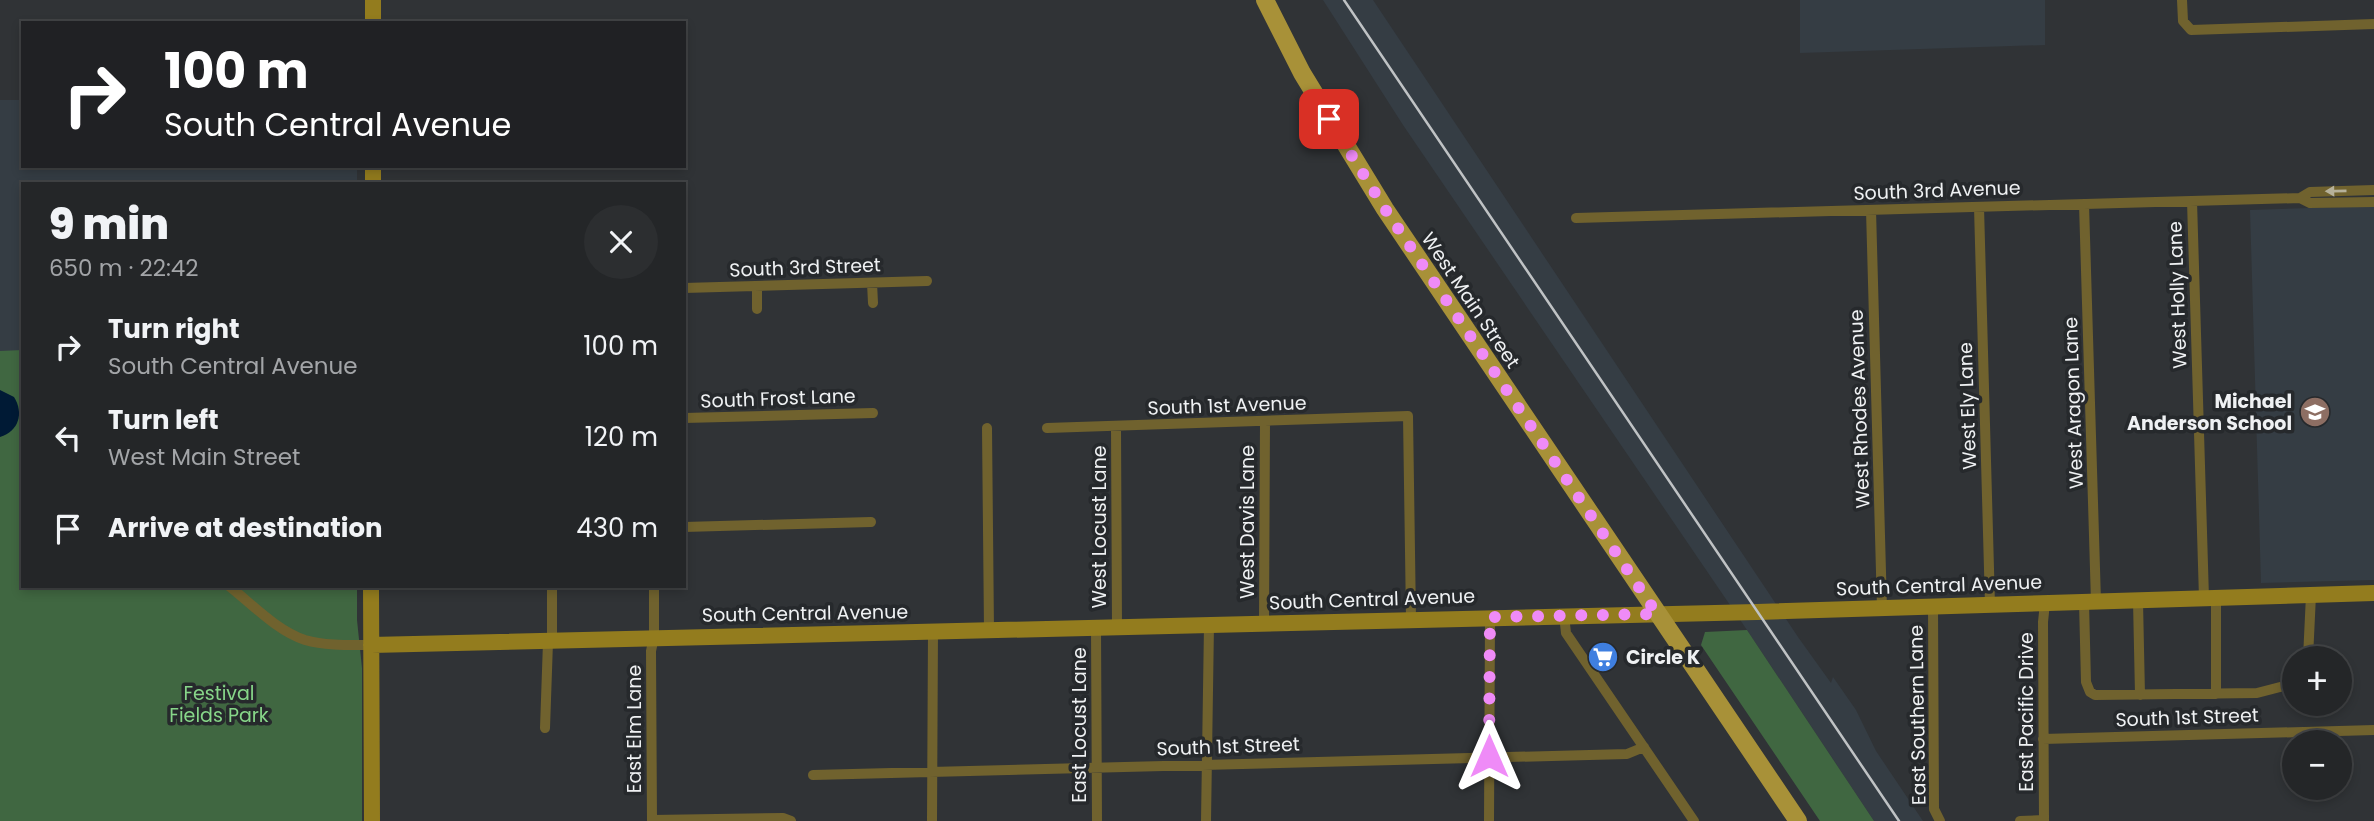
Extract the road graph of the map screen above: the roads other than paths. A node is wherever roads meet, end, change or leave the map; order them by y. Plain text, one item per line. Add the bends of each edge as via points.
1 (373, 0) edge
2 (1265, 0) edge
3 (2182, 0) edge
4 (373, 21) edge
5 (2374, 24) edge
6 (2374, 190) edge
7 (2300, 198) junction
8 (2192, 201) junction
9 (2374, 202) edge
10 (2084, 204) junction
11 (1979, 207) junction
12 (1871, 210) junction
13 (1576, 218) dead end
14 (927, 281) dead end
15 (872, 283) junction
16 (757, 286) junction
17 (686, 288) edge
18 (873, 303) dead end
19 (757, 309) dead end
20 (873, 413) dead end
21 (686, 418) edge
22 (1265, 421) junction
23 (1116, 427) junction
24 (987, 428) dead end
25 (1047, 428) dead end
26 (871, 522) dead end
27 (686, 527) edge
28 (232, 588) edge
29 (371, 588) edge
30 (552, 588) edge
31 (653, 588) edge
32 (2374, 593) edge
33 (2311, 595) junction
34 (2210, 598) junction
35 (2138, 601) junction
36 (2090, 602) junction
37 (2045, 603) junction
38 (1990, 605) junction
39 (1933, 606) junction
40 (1882, 608) junction
41 (1657, 614) junction
42 (1564, 615) junction
43 (1490, 617) junction
44 (1411, 619) junction
45 (1264, 624) junction
46 (1209, 625) junction
47 (1096, 628) junction
48 (1117, 628) junction
49 (989, 630) junction
50 (933, 631) junction
51 (654, 637) junction
52 (550, 641) junction
53 (371, 645) junction
54 (2309, 646) edge
55 (2282, 687) edge
56 (2216, 694) junction
57 (2140, 695) junction
58 (545, 728) dead end
59 (2374, 730) edge
60 (2043, 739) junction
61 (1644, 747) junction
62 (1489, 756) junction
63 (1206, 764) junction
64 (1097, 767) junction
65 (932, 773) junction
66 (813, 775) dead end
67 (652, 820) edge
68 (372, 821) edge
69 (791, 821) edge
70 (932, 821) edge
71 (1097, 821) edge
72 (1206, 821) edge
73 (1489, 821) edge
74 (1694, 821) edge
75 (1798, 821) edge
76 (1940, 821) edge
77 (2020, 821) edge
78 (2044, 821) edge

1 - 4 street
2 - 41 main road, West Main Street via 1302,73 1385,209
3 - 5 street via 2182,21 2191,30
6 -> 7 street, South 3rd Avenue via 2310,192
7 - 8 street, South 3rd Avenue
7 - 9 street, South 3rd Avenue via 2310,203
8 - 10 street, South 3rd Avenue
8 - 34 street, West Holly Lane
10 - 11 street, South 3rd Avenue
10 - 36 street, West Aragon Lane
11 - 12 street, South 3rd Avenue
11 - 38 street, West Ely Lane
12 - 13 street, South 3rd Avenue
12 - 40 street, West Rhodes Avenue
14 - 15 street, South 3rd Street
15 - 16 street, South 3rd Street
15 - 18 street
16 - 17 street, South 3rd Street
16 - 19 street
20 - 21 street, South Frost Lane
22 - 23 street, South 1st Avenue
22 - 44 street, South 1st Avenue via 1408,416
22 - 45 street, West Davis Lane
23 - 25 street, South 1st Avenue
23 - 48 street, West Locust Lane
24 - 49 street
26 - 27 street
28 - 53 street via 303,639
29 - 53 street
30 - 52 street
31 - 51 street, East Elm Lane
32 - 33 street, South Central Avenue
33 - 34 street, South Central Avenue
33 - 54 street
34 - 35 street, South Central Avenue
34 - 56 street, West Holly Lane
35 - 36 street, South Central Avenue
35 - 57 street
36 - 37 street, South Central Avenue
36 - 57 street, West Aragon Lane via 2087,687 2100,697
37 - 38 street, South Central Avenue
37 - 60 street, East Pacific Drive
38 - 39 street, South Central Avenue
39 - 40 street, South Central Avenue
39 - 76 street, East Southern Lane via 1934,809
40 - 41 street, South Central Avenue
41 - 42 street, South Central Avenue
41 - 75 main road, West Main Street
42 - 43 street, South Central Avenue
42 - 61 street via 1566,633
43 - 44 street, South Central Avenue
43 - 62 street
44 - 45 street, South Central Avenue
45 - 46 street, South Central Avenue
46 - 48 street, South Central Avenue
46 - 63 street
47 - 48 street, South Central Avenue
47 - 49 street, South Central Avenue
47 - 64 street, East Locust Lane
49 - 50 street, South Central Avenue
50 - 51 street, South Central Avenue
50 - 65 street
51 - 52 street, South Central Avenue
51 - 67 street, East Elm Lane
52 - 53 street, South Central Avenue
52 - 58 street
53 - 68 street
55 - 56 street
56 - 57 street
59 - 60 street, South 1st Street
60 - 78 street, East Pacific Drive
61 - 62 street, South 1st Street via 1627,754
61 - 74 street
62 - 63 street, South 1st Street
62 - 73 street
63 - 64 street, South 1st Street
63 - 72 street
64 - 65 street, South 1st Street
64 - 71 street, East Locust Lane
65 - 66 street, South 1st Street
65 - 70 street
67 - 69 street
77 - 78 street

